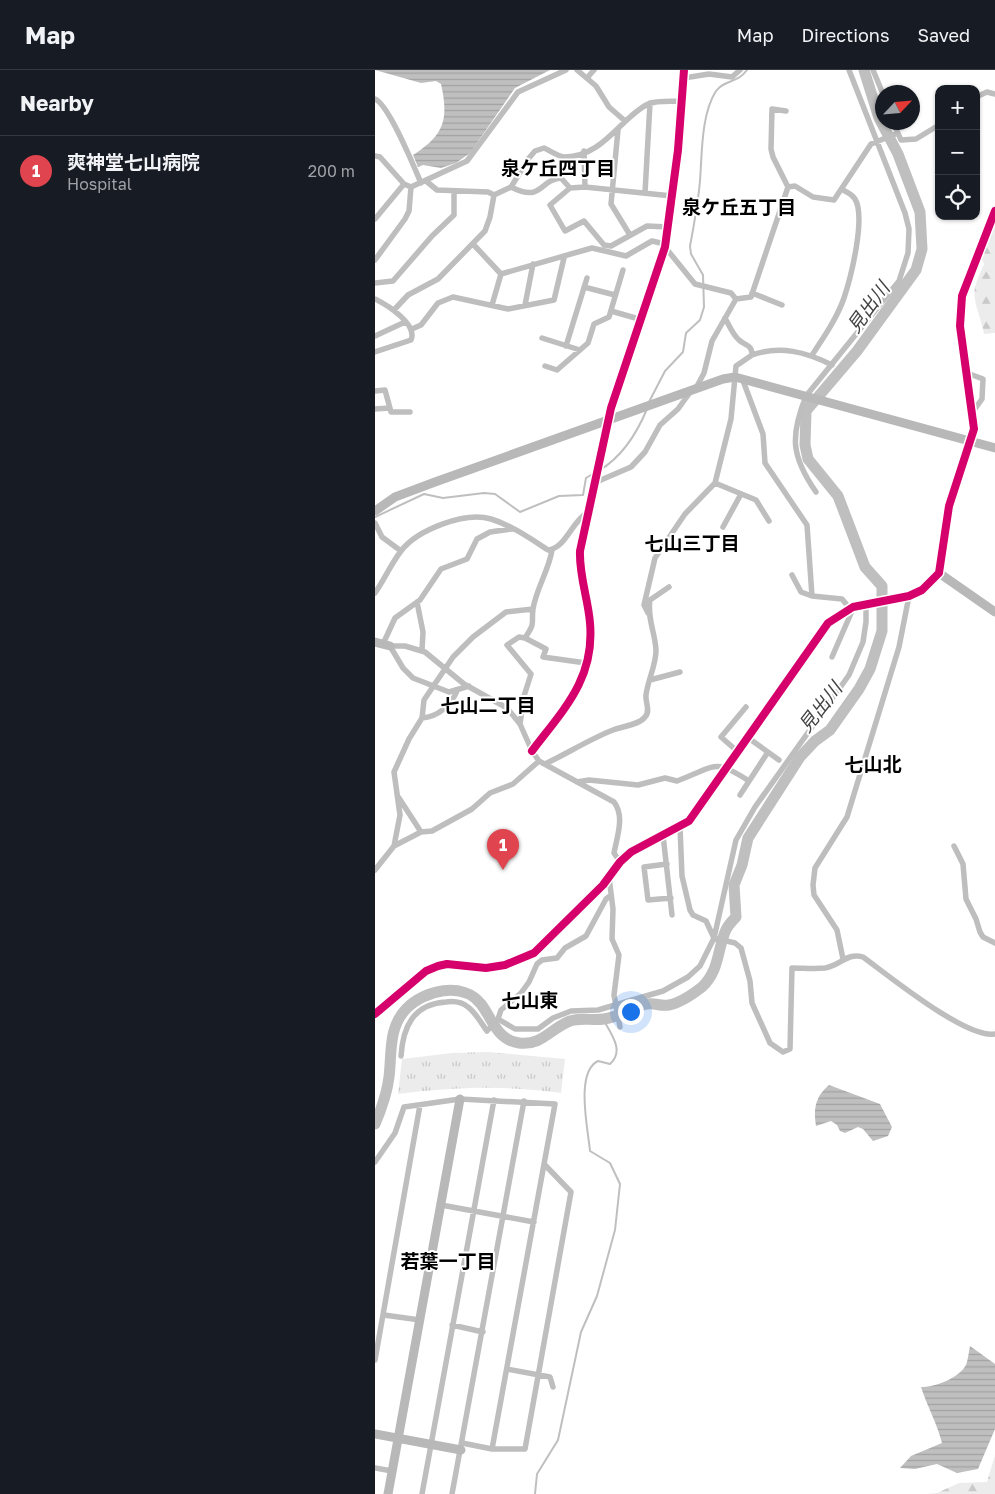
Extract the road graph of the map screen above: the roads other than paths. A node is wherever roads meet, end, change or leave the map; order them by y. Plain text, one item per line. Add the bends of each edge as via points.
1 (566, 70) edge
2 (577, 70) edge
3 (594, 70) edge
4 (684, 70) edge
5 (740, 70) edge
6 (849, 70) edge
7 (873, 70) edge
8 (587, 78) junction
9 (684, 78) junction
10 (879, 85) edge
11 (995, 94) edge
12 (980, 95) edge
13 (375, 99) edge
14 (683, 101) junction
15 (650, 103) junction
16 (786, 111) dead end
17 (625, 122) junction
18 (935, 127) edge
19 (618, 130) junction
20 (897, 130) edge
21 (898, 133) junction
22 (877, 141) junction
23 (584, 152) junction
24 (375, 156) edge
25 (424, 182) junction
26 (404, 184) junction
27 (411, 187) junction
28 (511, 187) junction
29 (585, 187) junction
30 (788, 187) junction
31 (570, 188) junction
32 (612, 190) junction
33 (843, 190) junction
34 (454, 191) junction
35 (645, 193) junction
36 (494, 195) junction
37 (672, 196) junction
38 (995, 211) edge
39 (375, 219) edge
40 (668, 227) junction
41 (630, 235) junction
42 (473, 244) junction
43 (665, 246) junction
44 (564, 258) junction
45 (375, 260) edge
46 (533, 264) junction
47 (623, 270) dead end
48 (501, 274) junction
49 (587, 278) dead end
50 (375, 283) edge
51 (584, 287) junction
52 (753, 294) junction
53 (615, 296) junction
54 (375, 298) edge
55 (736, 299) junction
56 (492, 305) junction
57 (783, 305) dead end
58 (525, 306) junction
59 (394, 310) junction
60 (611, 310) junction
61 (639, 318) junction
62 (725, 318) junction
63 (405, 322) junction
64 (412, 329) junction
65 (375, 336) edge
66 (541, 338) dead end
67 (566, 346) junction
68 (580, 350) junction
69 (375, 352) edge
70 (752, 355) junction
71 (812, 355) junction
72 (832, 365) junction
73 (545, 366) dead end
74 (967, 374) junction
75 (739, 377) junction
76 (693, 390) junction
77 (375, 392) edge
78 (806, 396) junction
79 (375, 408) edge
80 (390, 408) junction
81 (410, 412) dead end
82 (972, 413) junction
83 (608, 422) junction
84 (971, 441) junction
85 (995, 448) edge
86 (594, 482) junction
87 (715, 483) junction
88 (816, 492) dead end
89 (741, 494) junction
90 (375, 510) edge
91 (587, 513) junction
92 (769, 521) dead end
93 (375, 523) edge
94 (723, 527) dead end
95 (511, 529) junction
96 (552, 550) junction
97 (401, 551) junction
98 (939, 572) junction
99 (792, 575) dead end
100 (669, 587) dead end
101 (375, 593) edge
102 (812, 596) junction
103 (909, 596) junction
104 (417, 602) junction
105 (866, 603) junction
106 (851, 608) junction
107 (533, 609) junction
108 (994, 610) edge
109 (648, 613) junction
110 (525, 638) junction
111 (383, 644) edge
112 (422, 650) junction
113 (832, 657) dead end
114 (586, 663) junction
115 (445, 668) junction
116 (680, 672) dead end
117 (650, 680) junction
118 (434, 684) junction
119 (469, 686) junction
120 (457, 691) junction
121 (746, 707) dead end
122 (422, 718) junction
123 (520, 724) junction
124 (747, 737) junction
125 (532, 751) junction
126 (737, 751) junction
127 (768, 752) junction
128 (779, 760) dead end
129 (542, 763) junction
130 (726, 766) junction
131 (749, 781) junction
132 (577, 782) junction
133 (740, 795) dead end
134 (399, 798) junction
135 (680, 827) junction
136 (421, 832) junction
137 (663, 835) junction
138 (394, 846) junction
139 (954, 846) dead end
140 (620, 862) junction
141 (667, 864) junction
142 (375, 870) edge
143 (609, 876) junction
144 (610, 896) junction
145 (671, 898) junction
146 (672, 916) dead end
147 (714, 938) junction
148 (995, 942) edge
149 (534, 953) junction
150 (843, 959) junction
151 (540, 962) junction
152 (615, 1005) junction
153 (376, 1012) edge
154 (498, 1019) junction
155 (620, 1027) dead end
156 (995, 1034) edge
157 (401, 1056) dead end
158 (460, 1099) junction
159 (494, 1100) junction
160 (524, 1101) junction
161 (420, 1105) junction
162 (375, 1162) edge
163 (545, 1164) junction
164 (441, 1205) junction
165 (474, 1210) junction
166 (504, 1216) junction
167 (535, 1222) junction
168 (384, 1315) junction
169 (420, 1320) junction
170 (453, 1325) junction
171 (483, 1332) junction
172 (377, 1340) edge
173 (375, 1360) edge
174 (507, 1369) junction
175 (539, 1374) junction
176 (553, 1387) dead end
177 (375, 1434) edge
178 (398, 1438) junction
179 (431, 1444) junction
180 (461, 1446) junction
181 (492, 1449) junction
182 (375, 1468) edge
183 (392, 1471) junction
184 (388, 1494) edge
185 (422, 1494) edge
186 (452, 1494) edge

1 - 25 street via 518,92 472,157
2 - 8 street
3 - 8 street
4 - 9 street
5 - 9 street via 732,77 709,74
6 - 22 street
7 - 10 street
8 - 17 street
9 - 14 street
11 - 12 street via 987,92
13 - 25 street via 389,112
14 - 15 street
14 - 37 street
15 - 17 street
15 - 35 street
16 - 30 street via 773,109 771,149
17 - 19 street
18 - 21 street via 916,139 901,140
19 - 23 street
19 - 32 street
20 - 21 street
21 - 22 street
22 - 33 street via 871,144
22 - 72 street via 905,213 909,229 908,253 899,281
23 - 28 street via 564,157 544,148 535,151
23 - 29 street
24 - 26 street via 380,157
25 - 27 street
25 - 34 street via 437,190
26 - 27 street
26 - 39 street
27 - 45 street via 409,211
28 - 31 street via 525,194 538,191 561,178
28 - 36 street
29 - 31 street
29 - 32 street
30 - 33 street via 795,186 813,197 834,200
30 - 52 street
31 - 41 street via 550,205 565,231 584,221 604,245 611,246
32 - 35 street
32 - 41 street via 611,204
33 - 71 street via 856,201 860,225 844,297
34 - 36 street
34 - 50 street via 454,215 393,281
35 - 37 street
36 - 42 street via 485,232
37 - 40 street
38 - 74 street via 961,296 960,326
40 - 41 street via 647,226
40 - 43 street
42 - 48 street
42 - 59 street via 438,278 408,295
43 - 44 street via 652,241 626,256 592,248
43 - 55 street via 695,284 731,293
43 - 61 street
44 - 46 street
44 - 58 street via 554,300
46 - 48 street
46 - 58 street
47 - 53 street
48 - 56 street
49 - 51 street
51 - 53 street
51 - 67 street
52 - 55 street
52 - 57 street
53 - 60 street
54 - 59 street
55 - 62 street
56 - 58 street via 508,308
56 - 64 street via 453,297 444,299 421,325
59 - 63 street
60 - 61 street
60 - 68 street via 609,316 594,324 587,343
61 - 83 street
62 - 70 street via 739,340 749,345
62 - 76 street via 711,341 703,373
63 - 64 street
63 - 65 street
64 - 69 street via 411,340
66 - 67 street
67 - 68 street
68 - 73 street via 557,370
70 - 71 street via 775,350
70 - 75 street via 736,366
71 - 72 street
72 - 78 street
74 - 82 street
74 - 82 street via 983,378 982,399
75 - 76 street
75 - 78 street
75 - 87 street
75 - 102 street via 763,434 765,463 807,525
76 - 83 street
76 - 86 street via 661,425 645,452 631,467
77 - 80 street via 385,390
78 - 84 street
78 - 88 street via 795,427 796,455
79 - 80 street
80 - 81 street via 391,412
82 - 84 street via 974,429
83 - 86 street
83 - 90 street via 395,497
84 - 85 street
84 - 98 street via 949,506
86 - 91 street
87 - 89 street
87 - 109 street via 685,514 655,558 644,605
89 - 92 street via 756,500
89 - 94 street
91 - 96 street via 579,517 559,546
91 - 114 street via 579,566 591,624
93 - 97 street via 382,537
95 - 96 street
95 - 97 street via 489,518 464,518 421,534
95 - 104 street via 493,531 477,539 467,559 441,569
96 - 107 street
97 - 101 street
98 - 103 street via 931,583
98 - 108 street
99 - 102 street via 801,592
100 - 109 street via 650,600
102 - 106 street via 842,599
103 - 105 street
103 - 150 street via 899,647 847,817 815,868 814,895 837,930
104 - 111 street via 395,618
104 - 112 street via 423,632
105 - 106 street
105 - 147 street via 863,642 849,675 755,807 736,840
106 - 113 street via 852,616
106 - 124 street via 828,623
107 - 110 street via 534,625
107 - 115 street via 506,612 473,637
109 - 117 street via 656,648
110 - 114 street via 546,649 543,657
110 - 123 street via 519,637 507,645 531,674
111 - 112 street
111 - 118 street via 407,674
112 - 115 street
114 - 125 street via 579,687
115 - 118 street
115 - 119 street
116 - 117 street
117 - 129 street via 646,696 648,712 638,723 598,736
118 - 120 street via 449,692
118 - 122 street via 423,700
119 - 120 street
119 - 123 street via 507,708
120 - 122 street via 437,714
121 - 126 street via 721,737
122 - 134 street via 394,772
123 - 125 street
124 - 126 street
124 - 127 street
125 - 129 street
126 - 130 street
127 - 128 street
127 - 131 street
129 - 132 street
129 - 136 street via 513,784 490,793 472,809 432,831
130 - 131 street
130 - 132 street via 715,765 677,781 665,778 647,785 589,780
130 - 135 street via 696,813
131 - 133 street
132 - 140 street via 618,807 620,818 614,853
134 - 136 street
134 - 138 street via 400,815
135 - 137 street
135 - 147 street via 682,876 690,910 706,921
136 - 138 street
137 - 140 street via 631,852
137 - 141 street
138 - 142 street
139 - 148 street via 963,864 966,900 983,937
140 - 143 street
141 - 145 street
141 - 145 street via 644,867 648,900
143 - 144 street
143 - 149 street
144 - 151 street via 586,936 565,948 557,958
144 - 152 street via 612,939 619,955
145 - 146 street
147 - 150 street via 741,948 752,1003 770,1043 783,1052 789,1049 790,1044 792,968 826,968
147 - 152 street via 703,961 688,977 663,991
149 - 151 street
149 - 153 street via 505,965 486,968 438,966 426,971
150 - 156 street via 863,957 925,1003 981,1034
151 - 154 street via 521,993 501,1010
152 - 154 street via 598,1010 571,1011 537,1029 515,1029
152 - 155 street
154 - 157 street via 487,1031 467,1006 451,1002 434,1004 419,1011 407,1026
158 - 159 street
158 - 161 street
158 - 164 street
159 - 160 street
159 - 165 street
160 - 163 street via 555,1104
160 - 166 street
161 - 162 street via 404,1108 395,1133
161 - 168 street
163 - 167 street
163 - 175 street via 571,1192
164 - 165 street
164 - 169 street
165 - 166 street
165 - 170 street
166 - 167 street
166 - 171 street
167 - 174 street
168 - 169 street
168 - 172 street
169 - 178 street
170 - 171 street
170 - 179 street
171 - 180 street
172 - 173 street
174 - 175 street
174 - 181 street
175 - 176 street via 550,1377
175 - 181 street via 525,1449
177 - 178 street
178 - 179 street
178 - 183 street
179 - 180 street
179 - 185 street
180 - 181 street
180 - 186 street
182 - 183 street
183 - 184 street

